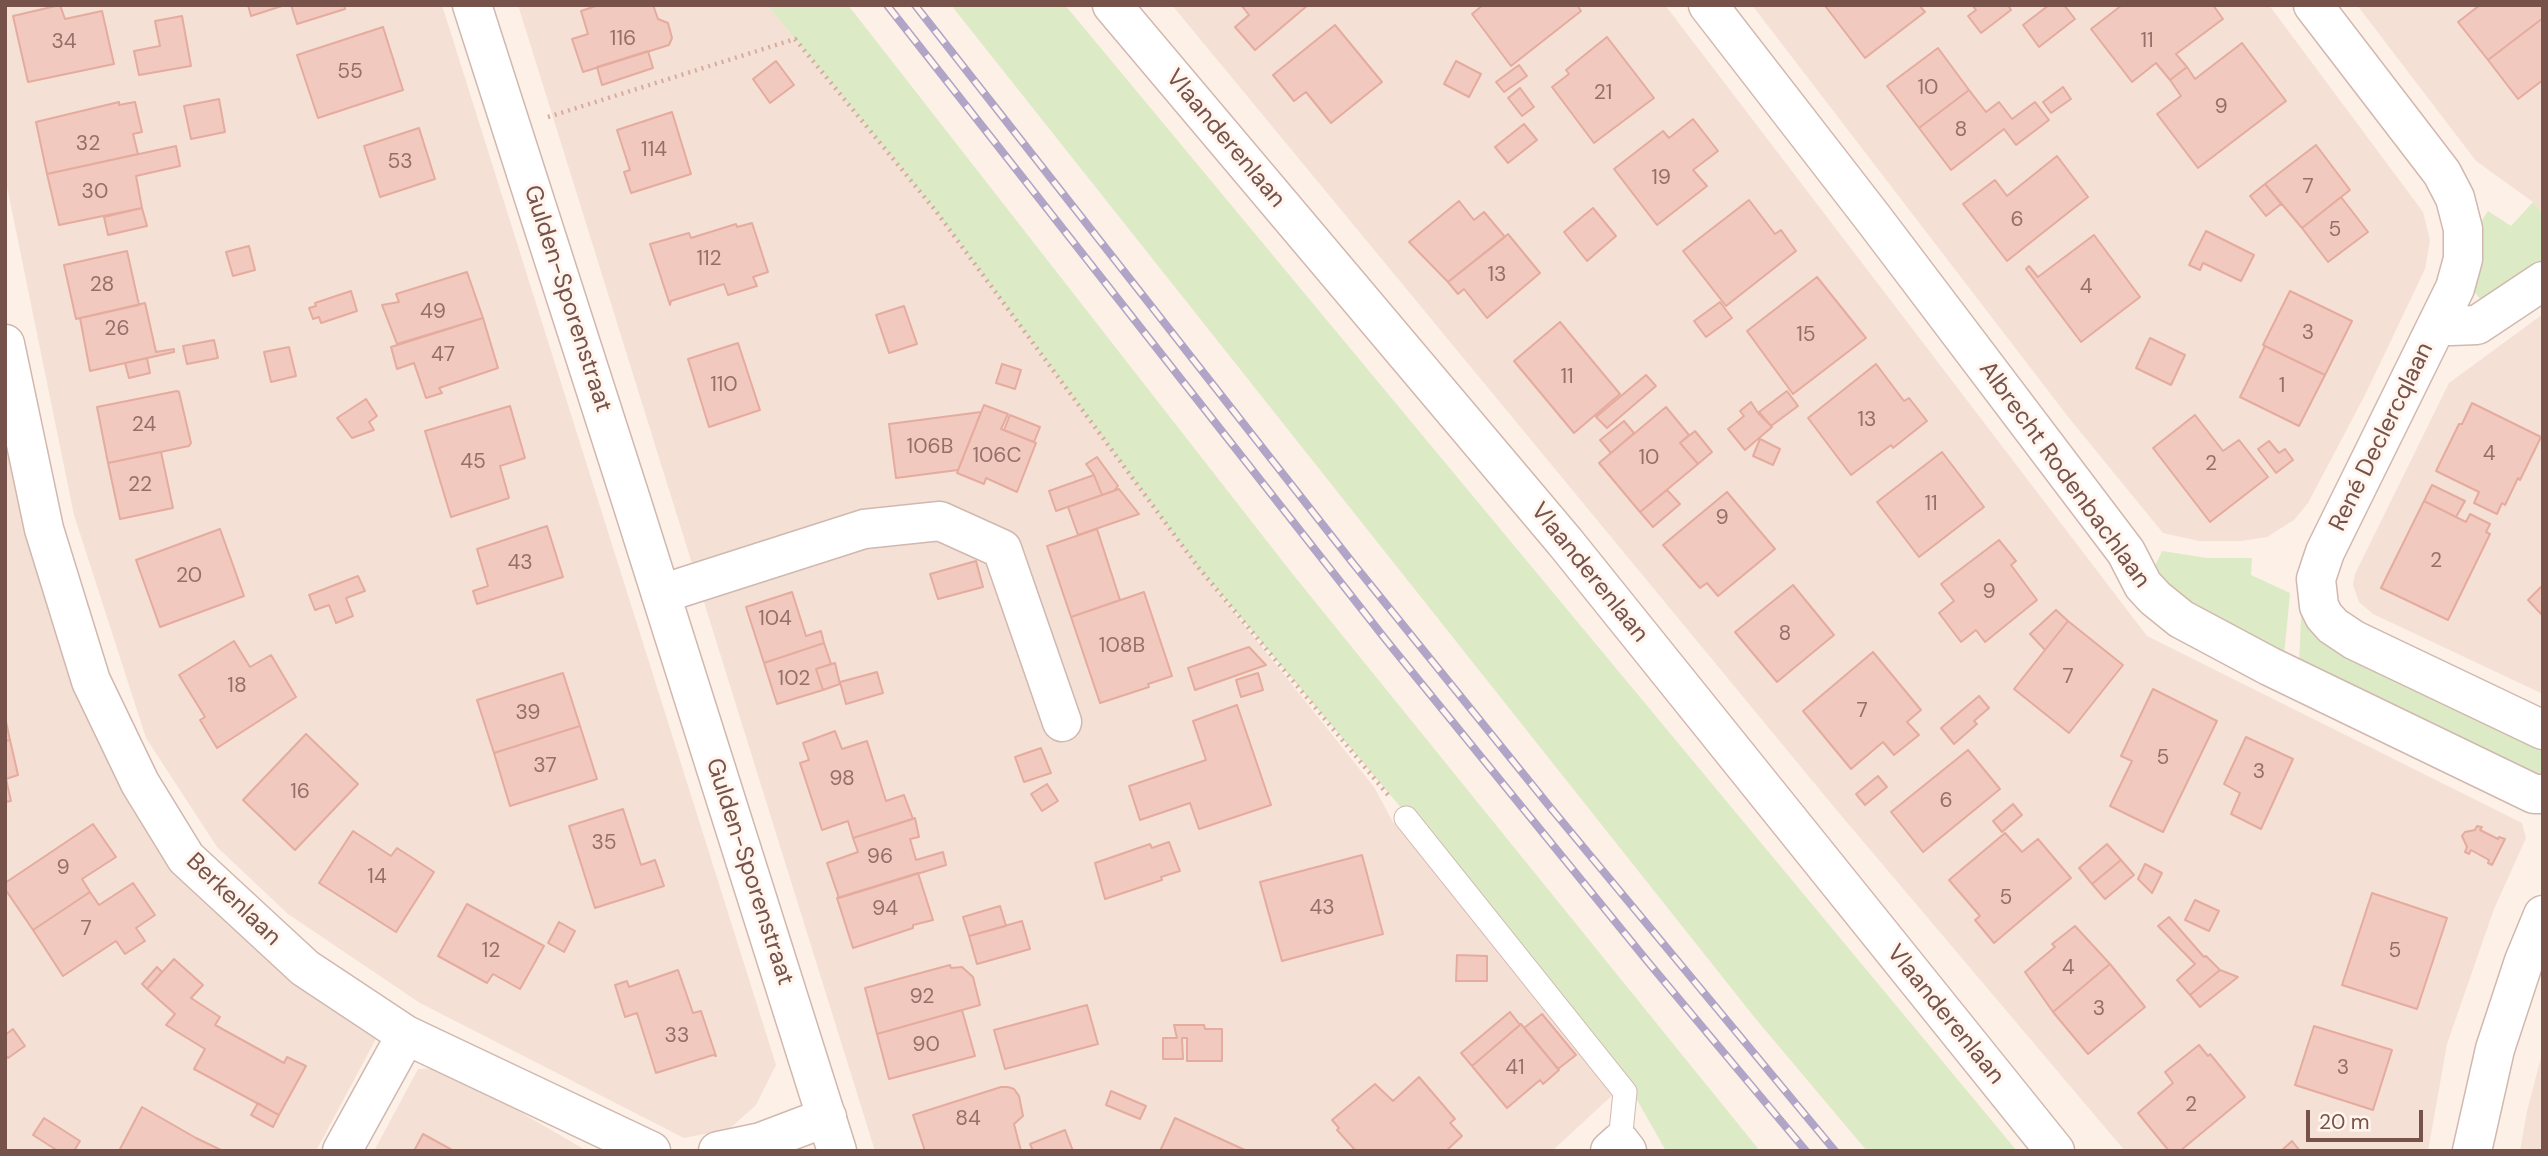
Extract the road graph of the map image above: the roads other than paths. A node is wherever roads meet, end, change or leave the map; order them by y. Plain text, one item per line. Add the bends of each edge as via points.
1 (472, 5) edge
2 (1112, 5) edge
3 (1708, 5) edge
4 (2313, 5) edge
5 (2543, 281) edge
6 (2438, 322) junction
7 (5, 344) edge
8 (661, 593) junction
9 (1062, 722) dead end
10 (2543, 730) edge
11 (2543, 794) edge
12 (1406, 818) road end
13 (2543, 915) edge
14 (406, 1035) junction
15 (832, 1134) edge
16 (1619, 1148) edge
17 (658, 1150) edge
18 (342, 1151) edge
19 (718, 1151) edge
20 (2055, 1151) edge
21 (2472, 1151) edge

1 - 8 street, Gulden-Sporenstraat
2 - 20 street, Vlaanderenlaan via 1565,542
3 - 11 street, Albrecht Rodenbachlaan via 2126,552 2143,585 2167,610 2269,666 2522,789
4 - 6 street, René Declercqlaan via 2442,173 2455,198 2463,229 2463,259
5 - 6 street, René Declercqlaan via 2477,325
6 - 10 street, René Declercqlaan via 2325,552 2316,593 2324,616 2354,640
7 - 14 street, Berkenlaan via 48,542 91,681 140,783 186,858 225,895 305,968
8 - 9 street via 864,529 940,521 1002,549
8 - 15 street, Gulden-Sporenstraat
12 - 16 lane via 1625,1091
13 - 21 street via 2495,1049
14 - 17 street, Berkenlaan
14 - 18 street
15 - 19 street

